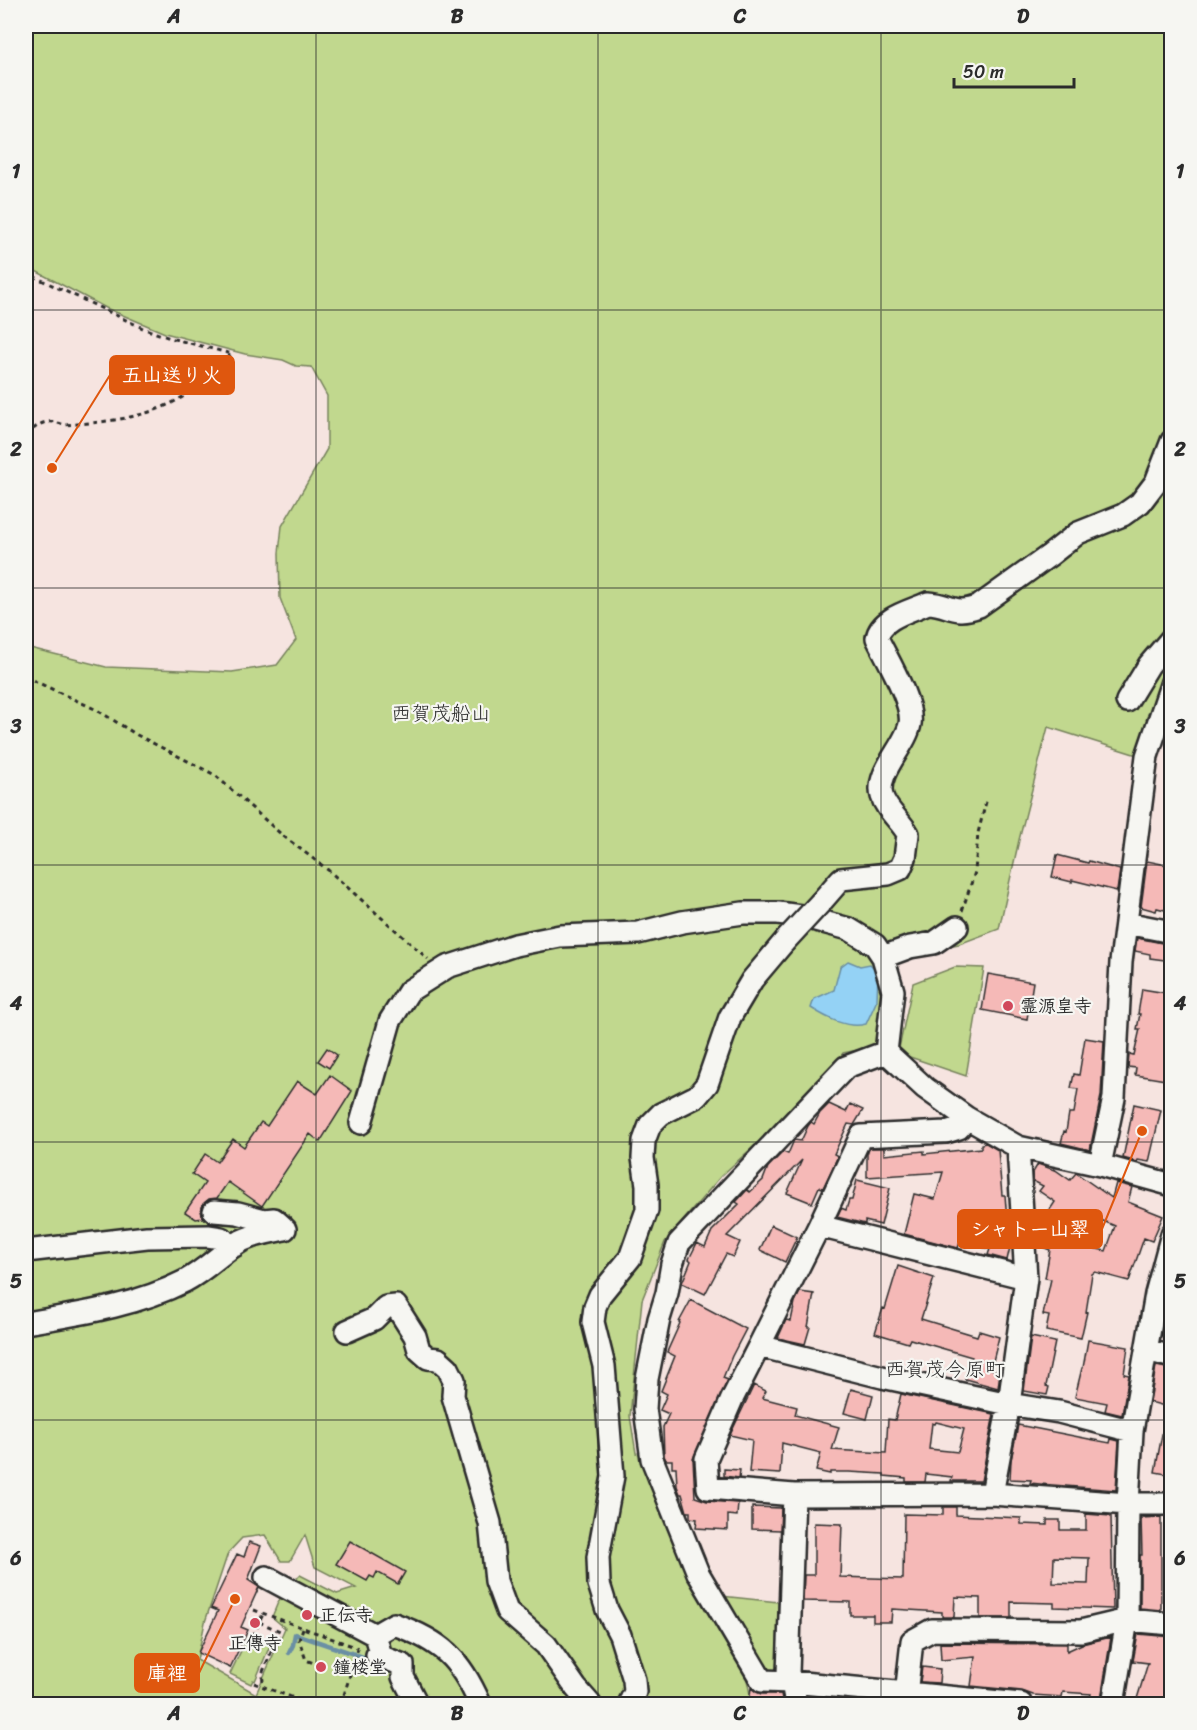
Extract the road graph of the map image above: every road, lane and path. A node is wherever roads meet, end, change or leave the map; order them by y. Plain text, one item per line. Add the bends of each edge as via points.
1 (33, 276) dead end
2 (26, 435) edge
3 (1172, 441) edge
4 (1172, 638) edge
5 (26, 675) edge
6 (1172, 682) edge
7 (1128, 701) dead end
8 (987, 798) dead end
9 (1126, 923) junction
10 (957, 927) joint
11 (1172, 932) edge
12 (883, 957) junction
13 (443, 969) junction
14 (886, 1052) junction
15 (967, 1118) junction
16 (361, 1123) dead end
17 (1018, 1147) junction
18 (1100, 1165) junction
19 (1172, 1185) edge
20 (222, 1206) dead end
21 (819, 1226) junction
22 (1172, 1234) edge
23 (234, 1246) junction
24 (26, 1251) edge
25 (1026, 1278) junction
26 (26, 1323) edge
27 (347, 1331) dead end
28 (759, 1346) junction
29 (1147, 1350) junction
30 (1172, 1357) edge
31 (1009, 1404) junction
32 (1132, 1431) junction
33 (992, 1494) junction
34 (794, 1495) junction
35 (1128, 1504) junction
36 (1172, 1504) edge
37 (266, 1576) dead end
38 (254, 1610) dead end
39 (263, 1614) junction
40 (1127, 1620) junction
41 (259, 1622) junction
42 (1172, 1624) edge
43 (303, 1628) junction
44 (254, 1636) dead end
45 (373, 1649) junction
46 (316, 1664) dead end
47 (254, 1683) dead end
48 (792, 1683) junction
49 (264, 1687) junction
50 (906, 1698) edge
51 (302, 1701) dead end
52 (344, 1704) edge
53 (417, 1704) edge
54 (480, 1704) edge
55 (590, 1704) edge
56 (629, 1704) edge
57 (796, 1704) edge
58 (1021, 1704) edge
59 (1113, 1704) edge

1 - 2 path via 146,329 232,354 192,391 150,414 73,425 53,421 39,424
3 - 56 street, bridge via 1156,482 1140,503 1123,515 1078,532 979,606 957,611 928,603 884,623 877,638 902,689 910,723 881,788 882,798 908,834 900,869 841,879 752,980 730,1017 713,1070 697,1096 661,1113 650,1125 643,1158 647,1210 630,1258 600,1295 593,1322 604,1366 613,1476 598,1557 599,1584 634,1680 635,1692
4 - 7 street via 1149,664
5 - 13 path via 215,775
6 - 9 street via 1147,756
8 - 10 path via 978,834 975,872
9 - 11 street
9 - 18 street via 1114,1098
10 - 12 street via 934,943
12 - 13 street via 863,936 826,921 778,913 682,922 638,933 560,936 515,945
12 - 14 street via 893,991
13 - 16 street via 409,991 390,1022
14 - 15 street via 925,1088
14 - 48 street via 846,1067 679,1243 646,1379 645,1409 652,1459 699,1573 762,1681
15 - 17 street
15 - 21 street via 959,1128 945,1132 861,1136
17 - 18 street
17 - 25 street
18 - 19 street
20 - 23 street via 264,1220 274,1219 285,1229 258,1234
21 - 25 street
21 - 28 street
22 - 29 street via 1156,1294
23 - 24 street via 208,1236 147,1237
23 - 26 street via 202,1271 164,1289 113,1306
25 - 31 street
27 - 55 street via 374,1319 386,1307 396,1306 420,1350 448,1368 490,1522 496,1581 507,1611 546,1645
28 - 31 street
28 - 34 street via 706,1459 708,1488
29 - 30 street
29 - 32 street
31 - 32 street
31 - 33 street
32 - 35 street
33 - 34 street
33 - 35 street
34 - 48 street via 788,1674
35 - 36 street
35 - 40 street
37 - 45 street
38 - 39 path
39 - 41 path
39 - 43 path
40 - 42 street
40 - 50 street via 1082,1630 932,1630 912,1641
40 - 59 street
41 - 44 path
41 - 49 path via 280,1631 262,1674
43 - 45 path
43 - 46 path via 299,1640 306,1660
45 - 52 path via 344,1695
45 - 53 street via 403,1665 403,1677
45 - 54 street via 394,1624 424,1635 454,1659
47 - 49 path
48 - 50 street
48 - 57 street
49 - 51 path
50 - 58 street

